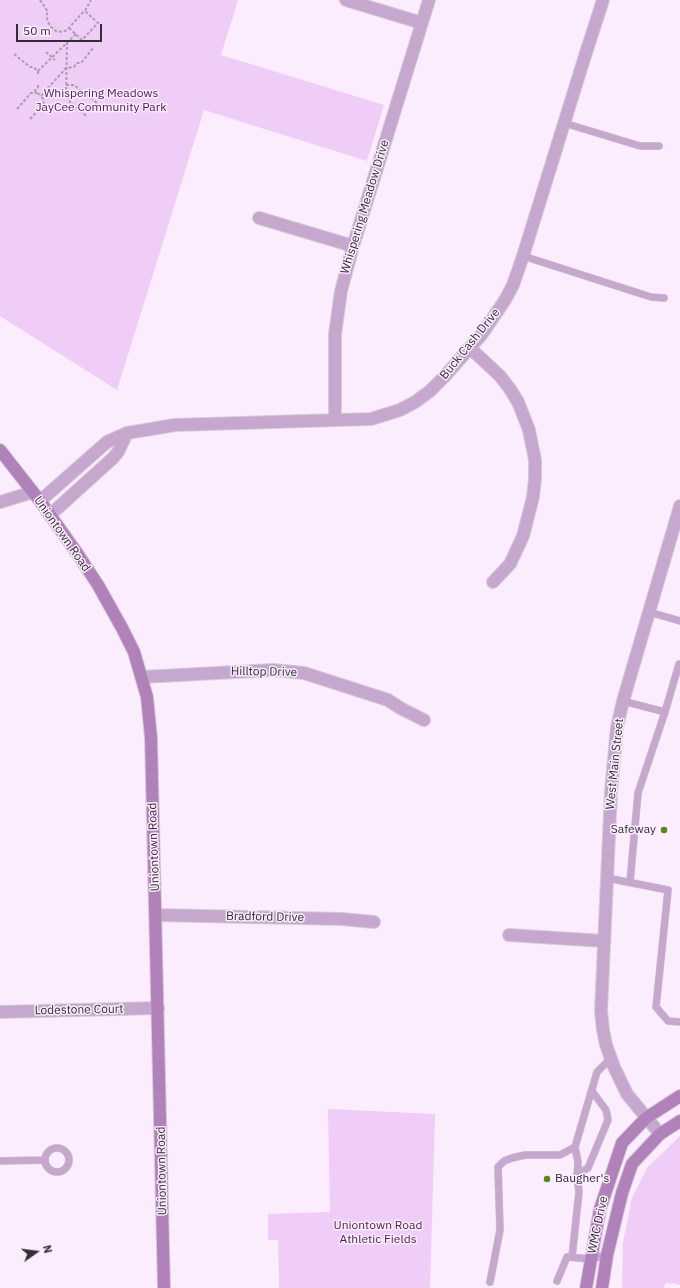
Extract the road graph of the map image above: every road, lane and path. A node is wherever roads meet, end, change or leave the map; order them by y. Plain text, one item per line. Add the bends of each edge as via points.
1 (40, 0) edge
2 (90, 0) edge
3 (346, 0) edge
4 (429, 0) edge
5 (604, 0) edge
6 (85, 10) junction
7 (422, 23) junction
8 (69, 28) junction
9 (76, 34) junction
10 (67, 42) junction
11 (94, 47) dead end
12 (46, 52) dead end
13 (14, 54) dead end
14 (51, 57) junction
15 (54, 60) dead end
16 (74, 67) junction
17 (66, 68) junction
18 (38, 71) junction
19 (74, 73) dead end
20 (38, 75) dead end
21 (74, 81) dead end
22 (38, 85) dead end
23 (66, 85) junction
24 (75, 85) junction
25 (37, 93) junction
26 (44, 93) junction
27 (41, 96) junction
28 (52, 96) dead end
29 (62, 96) dead end
30 (66, 96) junction
31 (98, 104) dead end
32 (17, 109) dead end
33 (86, 116) dead end
34 (30, 119) dead end
35 (564, 123) junction
36 (659, 146) dead end
37 (259, 218) dead end
38 (353, 246) junction
39 (523, 256) junction
40 (664, 298) dead end
41 (470, 348) junction
42 (335, 420) junction
43 (127, 433) junction
44 (0, 450) edge
45 (36, 496) junction
46 (0, 502) edge
47 (680, 506) edge
48 (50, 515) junction
49 (493, 582) dead end
50 (649, 612) junction
51 (680, 621) edge
52 (680, 664) edge
53 (142, 677) junction
54 (623, 701) junction
55 (665, 712) junction
56 (424, 720) dead end
57 (607, 878) junction
58 (630, 882) junction
59 (156, 915) junction
60 (374, 922) dead end
61 (509, 935) dead end
62 (604, 941) junction
63 (158, 1008) junction
64 (0, 1012) edge
65 (680, 1022) edge
66 (611, 1058) junction
67 (592, 1091) junction
68 (680, 1096) edge
69 (646, 1118) junction
70 (680, 1121) edge
71 (660, 1134) junction
72 (575, 1147) junction
73 (46, 1160) dead end
74 (0, 1161) edge
75 (577, 1174) junction
76 (607, 1255) junction
77 (572, 1258) junction
78 (591, 1260) junction
79 (557, 1281) dead end
80 (490, 1282) dead end
81 (164, 1288) edge
82 (586, 1288) edge
83 (602, 1288) edge

1 - 8 path via 48,12 47,19 52,29 62,32
2 - 6 path
3 - 7 street
4 - 7 street, Whispering Meadow Drive
5 - 35 street, Buck Cash Drive
6 - 8 path
6 - 9 path via 98,23 82,40
7 - 38 street, Whispering Meadow Drive
8 - 9 path
9 - 10 path
10 - 14 path
10 - 17 path
11 - 16 path via 81,63
12 - 14 path
13 - 18 path
14 - 15 path
14 - 18 path
16 - 17 path
16 - 19 path
17 - 23 path
17 - 26 path
18 - 20 path
21 - 24 path
22 - 25 path via 35,91
23 - 24 path
23 - 30 path
24 - 31 path
25 - 27 path
25 - 32 path via 31,94
26 - 27 path
26 - 28 path
27 - 34 path via 44,104
29 - 30 path
30 - 33 path
35 - 36 lane via 640,146
35 - 39 street, Buck Cash Drive
37 - 38 street
38 - 42 street, Whispering Meadow Drive via 337,313
39 - 40 lane via 651,297
39 - 41 street, Buck Cash Drive via 505,300
41 - 42 street, Buck Cash Drive via 444,378 416,402 372,419
41 - 49 street via 500,376 518,402 529,430 534,460 533,497 523,536 510,564
42 - 43 street, Buck Cash Drive via 175,425
43 - 45 street, Buck Cash Drive via 107,442
43 - 48 street via 113,458
44 - 45 main road, Uniontown Road
45 - 46 street
45 - 48 main road, Uniontown Road
47 - 50 street, West Main Street
48 - 53 main road, Uniontown Road via 77,553 114,614 134,652
50 - 51 lane
50 - 54 street, West Main Street
52 - 55 lane
53 - 56 street, Hilltop Drive via 273,670 298,672 388,700
53 - 59 main road, Uniontown Road via 147,697 151,738
54 - 55 lane
54 - 57 street, West Main Street via 613,760
55 - 58 lane via 638,793
57 - 58 lane
57 - 62 street, West Main Street
58 - 65 lane via 668,890 656,1007 668,1021
59 - 60 street, Bradford Drive
59 - 63 main road, Uniontown Road
61 - 62 street
62 - 66 street, West Main Street via 601,1011
63 - 64 street, Lodestone Court
63 - 81 main road, Uniontown Road
66 - 67 lane via 598,1072
66 - 69 street, West Main Street via 627,1094
67 - 72 lane
67 - 75 lane via 606,1110 608,1120 588,1168
68 - 69 main road, WMC Drive
69 - 71 street, West Main Street
69 - 78 main road, WMC Drive via 622,1143 600,1209
70 - 71 main road, WMC Drive
71 - 76 main road, WMC Drive via 632,1164
72 - 75 lane
72 - 80 lane via 560,1155 525,1155 512,1158 498,1167 500,1230
73 - 74 lane
75 - 77 lane via 579,1192
76 - 78 lane
76 - 83 main road, WMC Drive
77 - 78 lane
77 - 79 lane via 567,1257
78 - 82 main road, WMC Drive

